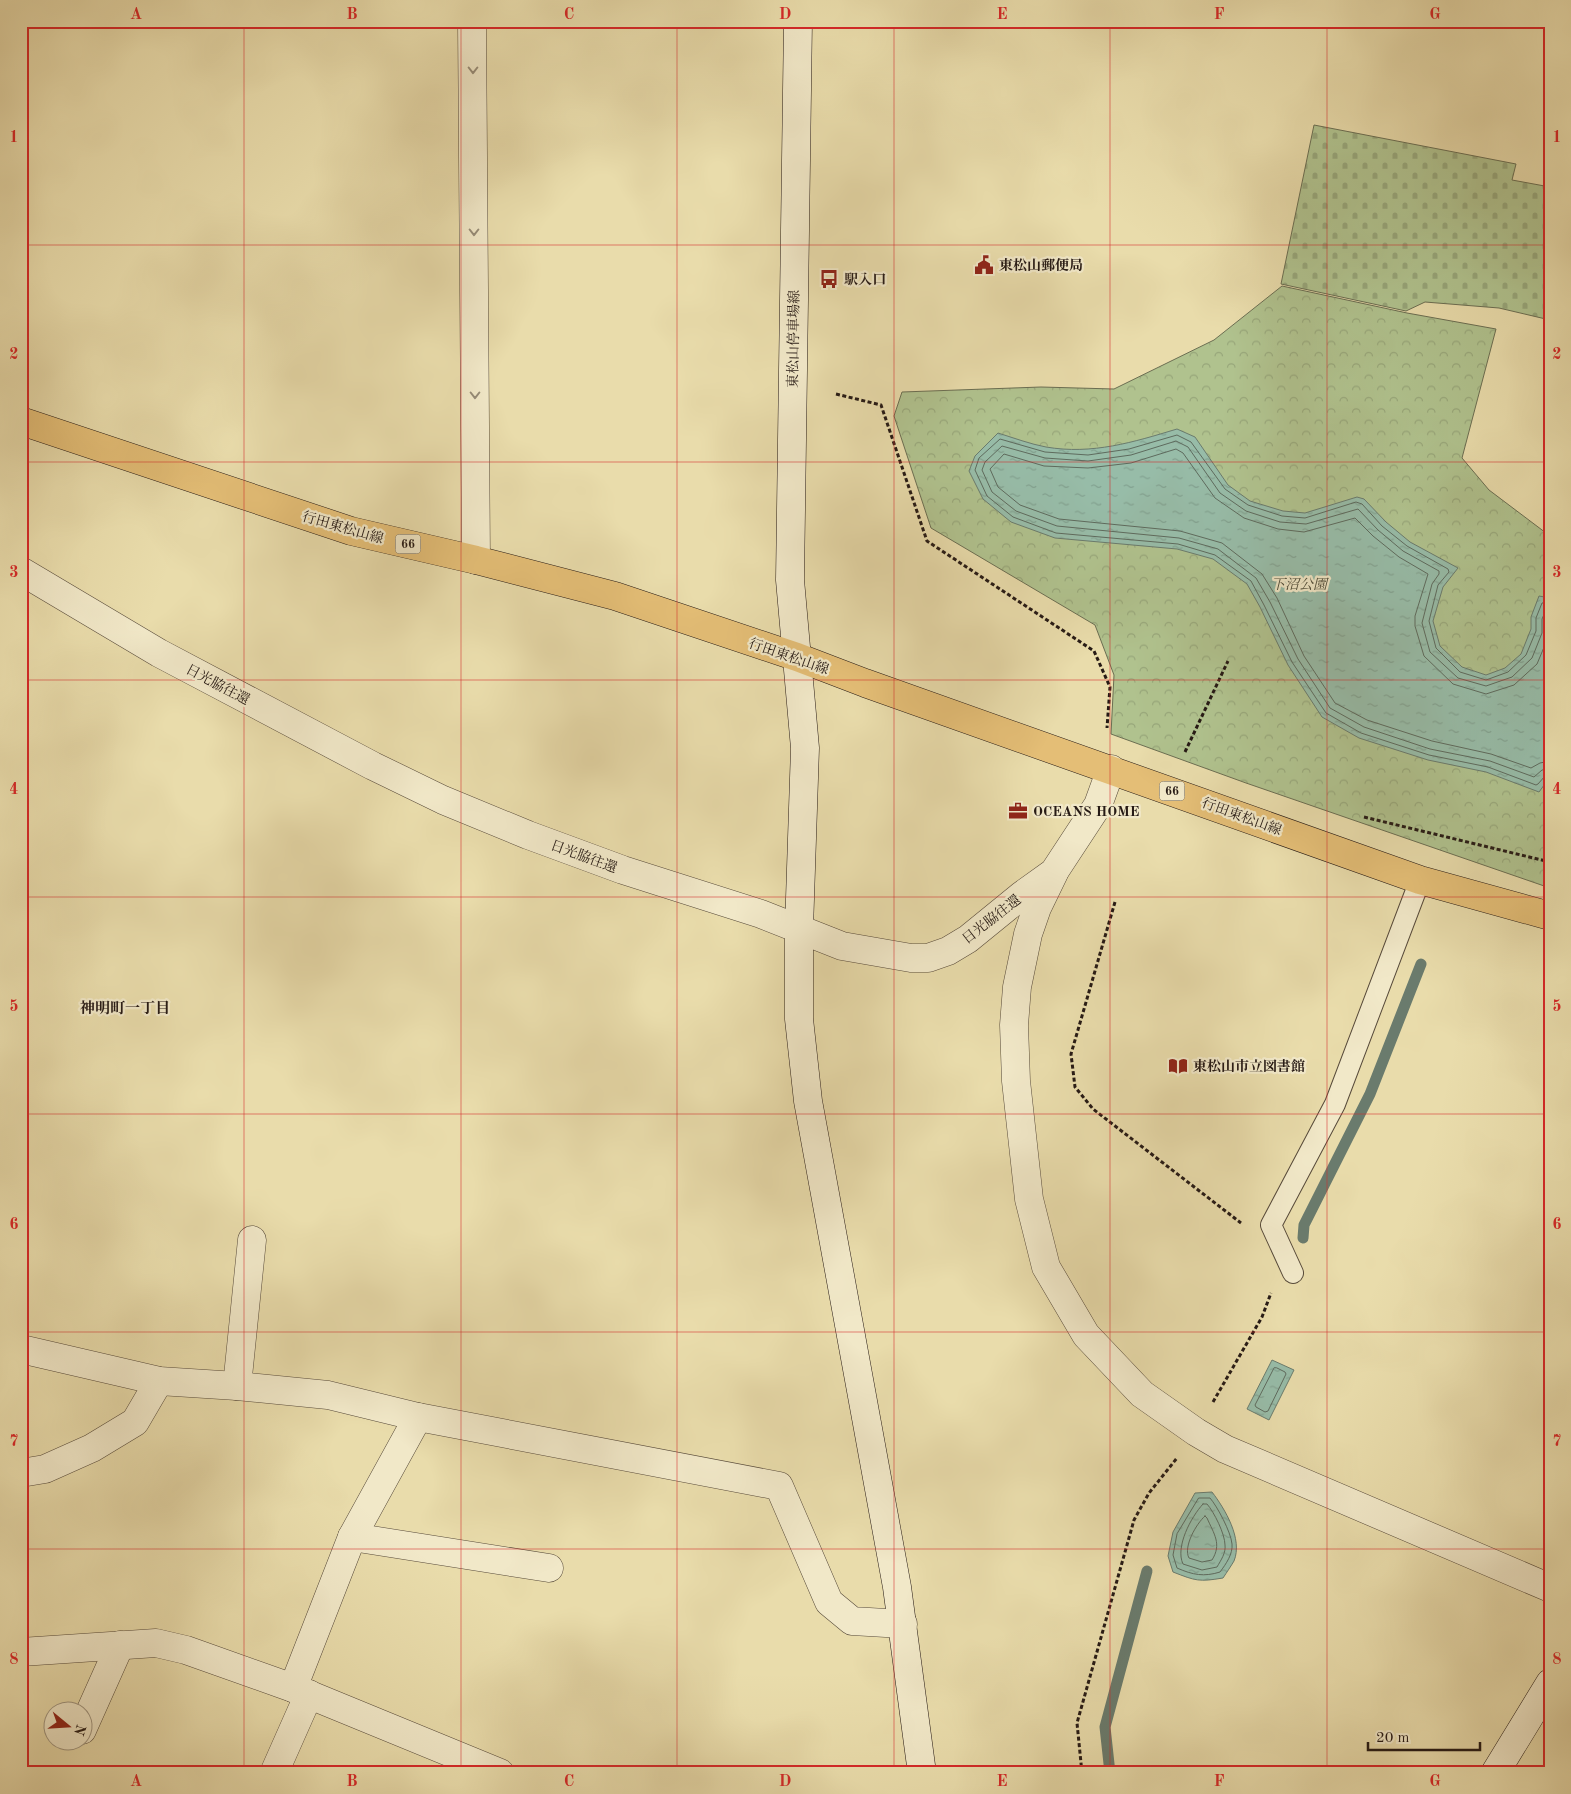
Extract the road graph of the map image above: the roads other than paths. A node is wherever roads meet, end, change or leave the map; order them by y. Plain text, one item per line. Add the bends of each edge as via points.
1 (472, 21) edge
2 (798, 21) edge
3 (21, 421) edge
4 (476, 560) junction
5 (21, 571) edge
6 (797, 657) junction
7 (1111, 769) junction
8 (1054, 872) junction
9 (1420, 880) junction
10 (1550, 916) edge
11 (799, 929) junction
12 (252, 1240) dead end
13 (1293, 1273) dead end
14 (21, 1349) edge
15 (159, 1382) junction
16 (237, 1386) junction
17 (418, 1417) junction
18 (21, 1473) edge
19 (352, 1537) junction
20 (549, 1568) dead end
21 (1550, 1588) edge
22 (903, 1624) junction
23 (120, 1645) junction
24 (21, 1652) edge
25 (1550, 1683) edge
26 (301, 1691) junction
27 (92, 1708) edge
28 (274, 1773) edge
29 (500, 1773) edge
30 (922, 1773) edge
31 (1494, 1773) edge

1 -> 4 street
2 - 6 street, 東松山停車場線 via 790,580
3 - 4 main road, 行田東松山線 / 66 via 351,531
4 - 6 main road, 行田東松山線 / 66 via 616,596
5 - 11 street, 日光脇往還 via 168,658 443,800 606,864
6 - 7 main road, 行田東松山線 / 66 via 865,684
6 - 11 street, 東松山停車場線 via 805,748
7 - 8 street, 日光脇往還 via 1098,805
7 - 9 main road, 行田東松山線 / 66
8 - 11 street, 日光脇往還 via 968,939 928,958 842,946
8 - 21 street via 1028,934 1017,987 1014,1025 1016,1081 1029,1199 1046,1267 1086,1335 1142,1394 1225,1449
9 - 10 main road, 行田東松山線 / 66
9 - 13 lane via 1335,1104 1270,1225
11 - 22 street, 東松山停車場線 via 799,1019 808,1102
12 - 16 street
14 - 15 street
15 - 16 street
15 - 18 street via 135,1422 92,1448 45,1469
16 - 17 street via 328,1395
17 - 19 street
17 - 22 street via 779,1486 830,1602 852,1621
19 - 20 street
19 - 26 street
22 - 30 street, 東松山停車場線
23 - 24 street
23 - 26 street via 156,1643 186,1650
23 - 27 street
25 - 31 street
26 - 28 street
26 - 29 street

